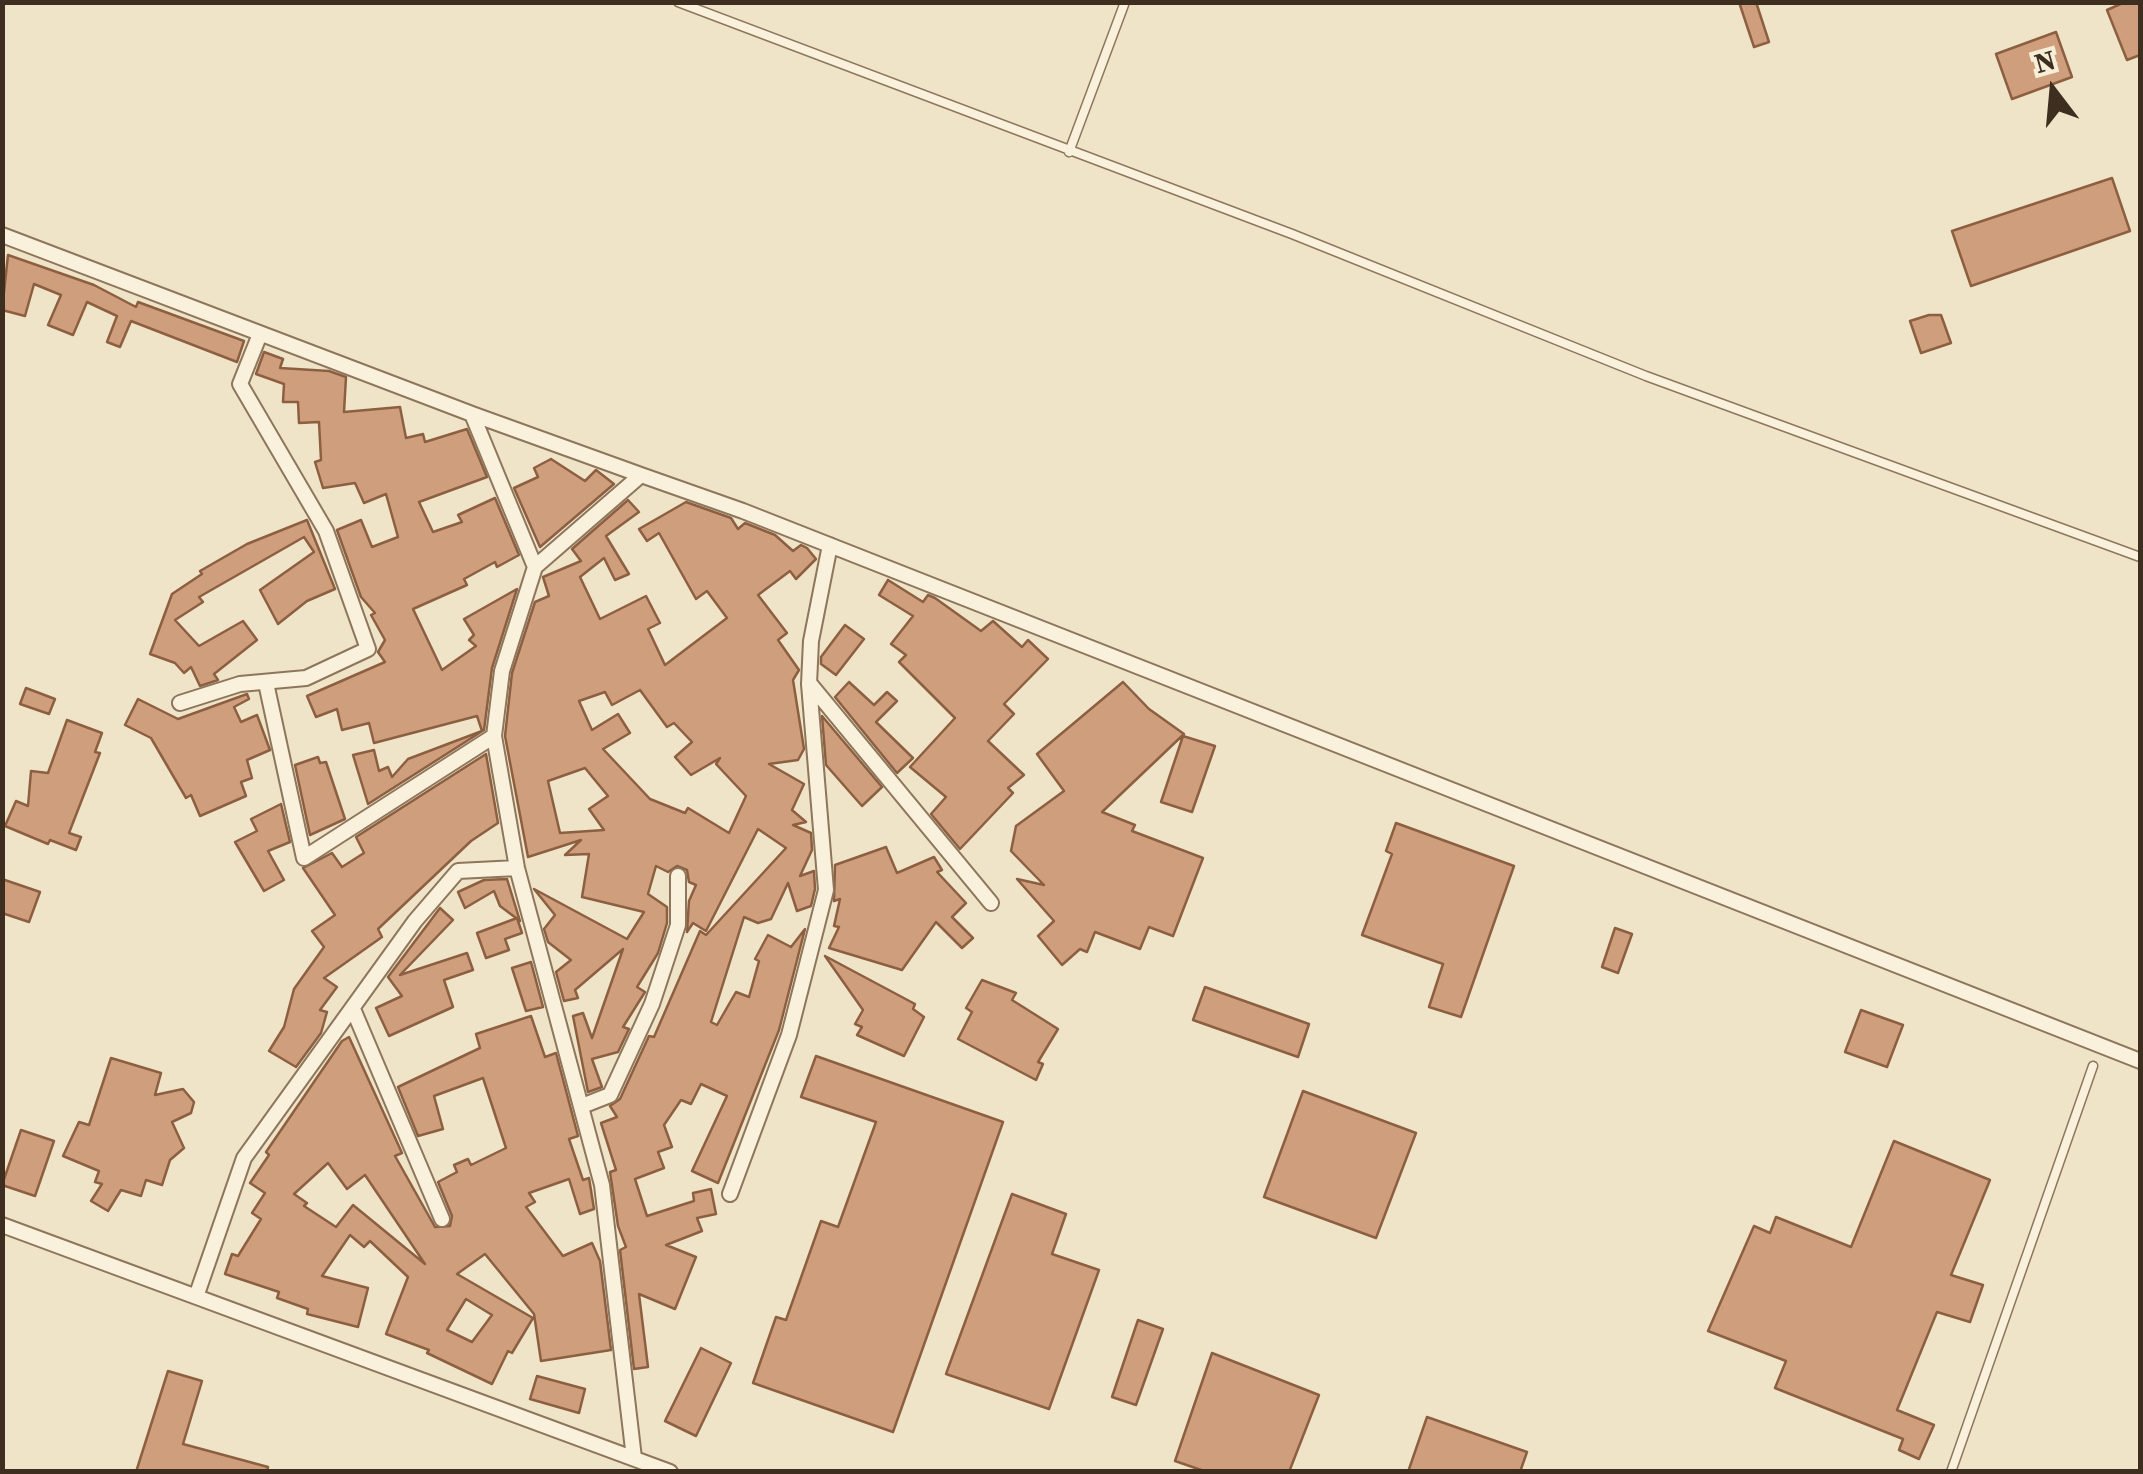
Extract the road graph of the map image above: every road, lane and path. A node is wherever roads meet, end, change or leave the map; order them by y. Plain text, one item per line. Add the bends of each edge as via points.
1 (678, 2) edge
2 (1125, 2) edge
3 (1069, 152) junction
4 (2, 235) edge
5 (260, 334) junction
6 (472, 414) junction
7 (640, 475) junction
8 (830, 545) junction
9 (2140, 558) edge
10 (535, 567) junction
11 (266, 682) junction
12 (809, 684) junction
13 (180, 704) dead end
14 (494, 736) junction
15 (517, 868) junction
16 (678, 876) dead end
17 (991, 903) dead end
18 (354, 1009) junction
19 (2140, 1060) edge
20 (2093, 1066) dead end
21 (582, 1106) junction
22 (730, 1194) dead end
23 (442, 1219) dead end
24 (2, 1225) edge
25 (197, 1294) junction
26 (634, 1458) junction
27 (670, 1472) edge
28 (1951, 1472) edge

1 - 3 lane
2 - 3 lane
3 - 9 lane
4 - 5 street
5 - 6 street
5 - 11 street via 240,384 326,531 368,650 306,678
6 - 7 street
6 - 10 street
7 - 8 street
7 - 10 street
8 - 12 street
8 - 19 street
10 - 14 street via 502,672
11 - 13 street
11 - 14 street via 304,858
12 - 17 street
12 - 22 street via 826,890 788,1035
14 - 15 street
15 - 18 street via 458,872
15 - 21 street
16 - 21 street via 678,926 652,1004 610,1095
18 - 23 street
18 - 25 street via 244,1158
20 - 28 lane
21 - 26 street via 602,1186
24 - 25 street
25 - 26 street
26 - 27 street

